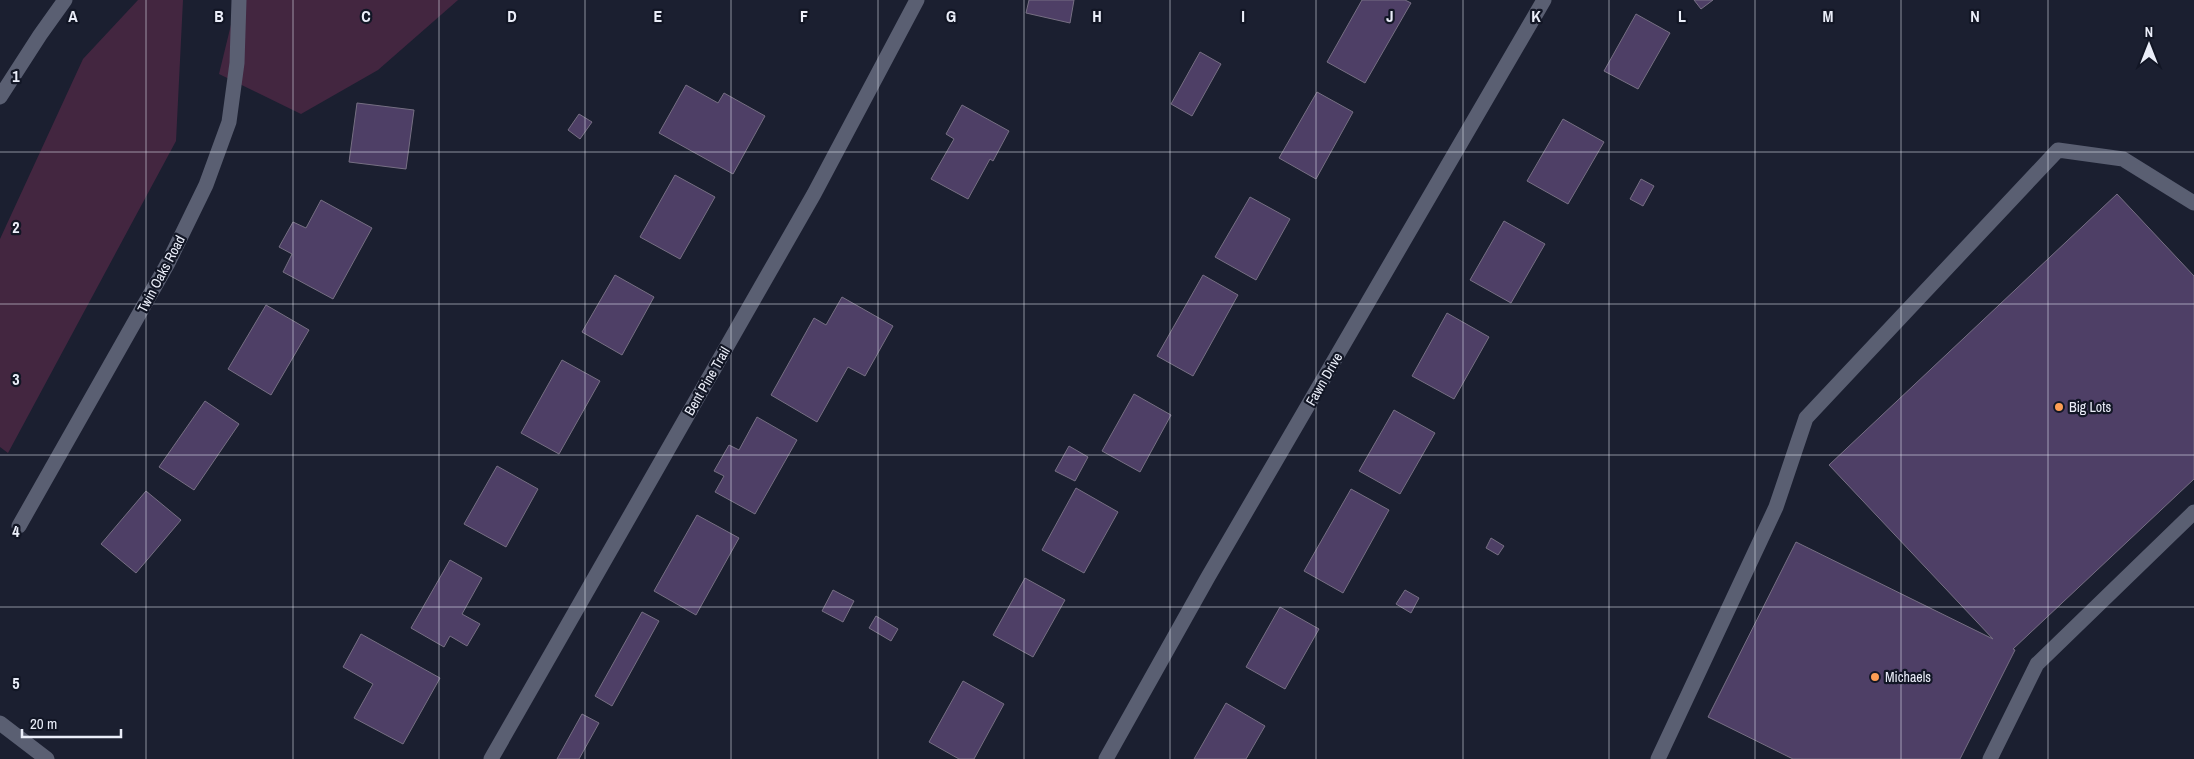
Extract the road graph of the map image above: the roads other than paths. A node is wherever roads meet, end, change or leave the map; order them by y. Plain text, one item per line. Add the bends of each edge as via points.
1 (65, 0) edge
2 (239, 0) edge
3 (917, 0) edge
4 (1544, 0) edge
5 (0, 97) edge
6 (2194, 203) edge
7 (2194, 512) edge
8 (19, 526) dead end
9 (0, 723) edge
10 (47, 759) edge
11 (491, 759) edge
12 (1106, 759) edge
13 (1658, 759) edge
14 (1990, 759) edge

1 - 5 street
2 - 8 street, Twin Oaks Road via 237,63 229,122 206,185 168,263
3 - 11 street, Bent Pine Trail via 814,194
4 - 12 street, Fawn Drive via 1208,577
6 - 13 street via 2123,159 2058,150 1806,418 1776,507
7 - 14 street via 2037,664
9 - 10 street

